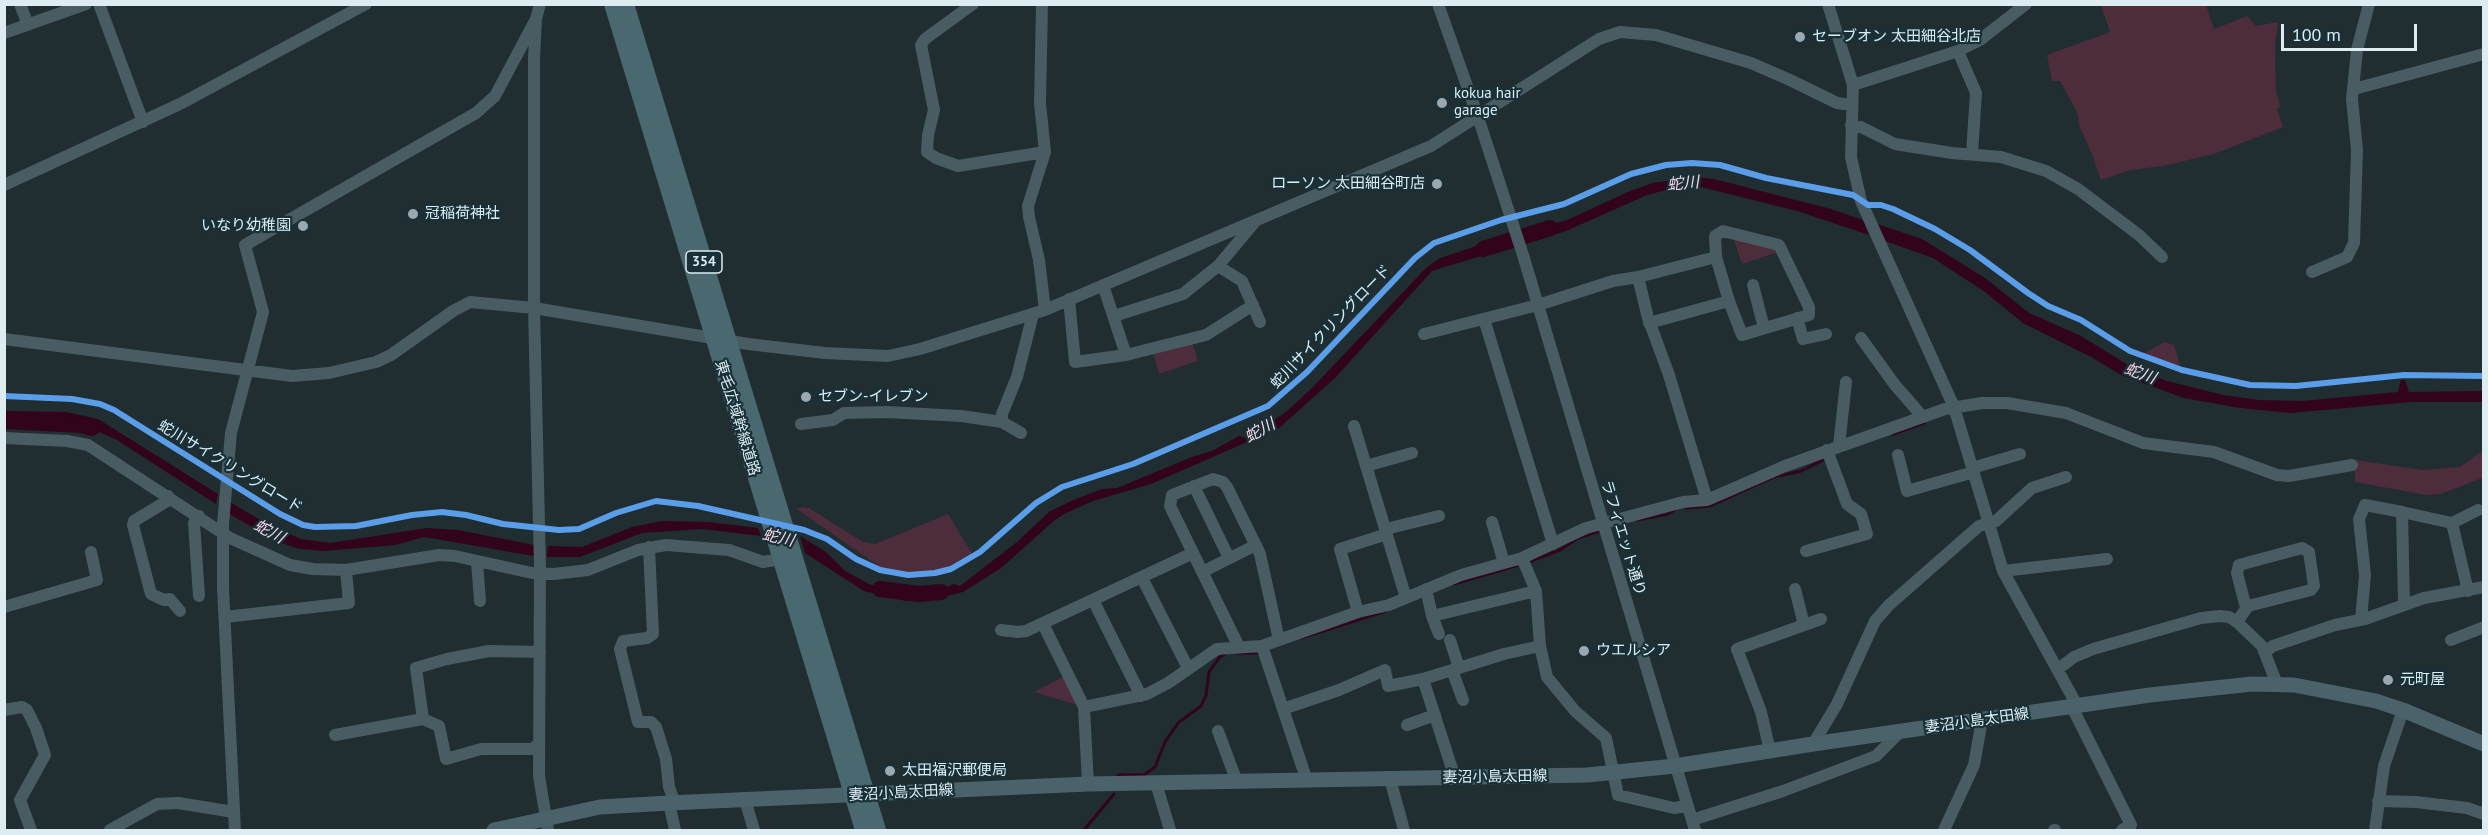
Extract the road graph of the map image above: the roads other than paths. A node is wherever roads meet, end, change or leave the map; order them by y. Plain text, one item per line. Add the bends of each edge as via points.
1 (21, 4) edge
2 (86, 4) edge
3 (99, 4) edge
4 (366, 4) edge
5 (540, 4) edge
6 (612, 4) edge
7 (626, 4) edge
8 (973, 4) edge
9 (1042, 4) edge
10 (1438, 4) edge
11 (1828, 4) edge
12 (2026, 4) edge
13 (2369, 4) edge
14 (536, 19) junction
15 (28, 25) junction
16 (4, 33) edge
17 (1958, 51) junction
18 (2484, 54) edge
19 (1853, 86) junction
20 (2354, 89) junction
21 (1852, 105) junction
22 (1478, 117) junction
23 (143, 122) junction
24 (1851, 125) junction
25 (1045, 152) junction
26 (1972, 154) junction
27 (4, 185) edge
28 (1254, 222) junction
29 (1716, 257) junction
30 (2162, 257) dead end
31 (1218, 266) junction
32 (2312, 272) dead end
33 (1638, 277) junction
34 (1103, 285) junction
35 (1753, 285) dead end
36 (1069, 300) junction
37 (1729, 301) junction
38 (1253, 304) junction
39 (1538, 305) junction
40 (534, 308) junction
41 (1045, 309) junction
42 (1033, 314) junction
43 (1114, 316) junction
44 (1484, 318) junction
45 (1797, 318) junction
46 (1260, 322) dead end
47 (1649, 323) junction
48 (1764, 328) junction
49 (1424, 334) dead end
50 (1826, 334) dead end
51 (1861, 338) dead end
52 (4, 339) edge
53 (720, 339) junction
54 (1126, 355) junction
55 (249, 370) junction
56 (1846, 382) dead end
57 (1954, 407) junction
58 (1922, 416) junction
59 (1002, 422) junction
60 (801, 424) dead end
61 (1354, 426) dead end
62 (1021, 433) dead end
63 (4, 438) edge
64 (1833, 448) junction
65 (1412, 453) dead end
66 (2020, 454) dead end
67 (1898, 455) dead end
68 (2352, 465) dead end
69 (1366, 466) junction
70 (1973, 470) junction
71 (2066, 477) dead end
72 (1194, 486) junction
73 (168, 496) junction
74 (1707, 500) junction
75 (2478, 510) dead end
76 (2402, 512) junction
77 (199, 516) junction
78 (775, 516) junction
79 (1439, 516) dead end
80 (1492, 522) dead end
81 (1603, 523) junction
82 (1987, 523) junction
83 (2452, 523) junction
84 (223, 529) junction
85 (1386, 532) junction
86 (1553, 544) junction
87 (1256, 545) junction
88 (649, 547) junction
89 (1806, 551) dead end
90 (91, 552) dead end
91 (1193, 554) junction
92 (780, 557) junction
93 (1229, 558) junction
94 (1522, 558) junction
95 (2107, 559) dead end
96 (477, 561) junction
97 (1504, 563) junction
98 (346, 570) junction
99 (539, 571) junction
100 (2003, 571) junction
101 (1202, 572) junction
102 (1142, 578) junction
103 (2484, 586) edge
104 (1426, 589) junction
105 (1795, 590) dead end
106 (1536, 591) junction
107 (2468, 591) junction
108 (199, 596) dead end
109 (1407, 597) junction
110 (1093, 600) junction
111 (480, 601) dead end
112 (2404, 605) junction
113 (2248, 606) junction
114 (4, 607) edge
115 (180, 611) dead end
116 (1358, 612) junction
117 (1432, 616) junction
118 (225, 617) junction
119 (1821, 619) dead end
120 (2361, 620) junction
121 (2237, 622) junction
122 (1043, 624) junction
123 (1804, 625) junction
124 (2484, 627) edge
125 (1001, 630) dead end
126 (1280, 640) junction
127 (2451, 640) dead end
128 (1262, 646) junction
129 (1540, 646) junction
130 (1239, 647) junction
131 (2266, 651) junction
132 (540, 652) junction
133 (1188, 668) junction
134 (1456, 669) junction
135 (2058, 669) junction
136 (1423, 680) junction
137 (2277, 684) junction
138 (1141, 696) junction
139 (1463, 700) dead end
140 (5, 707) edge
141 (1084, 707) junction
142 (2075, 707) junction
143 (1283, 709) junction
144 (2403, 710) junction
145 (1435, 715) junction
146 (423, 719) junction
147 (1982, 720) junction
148 (1407, 725) dead end
149 (1218, 731) dead end
150 (1900, 732) junction
151 (335, 735) dead end
152 (538, 744) junction
153 (1813, 744) junction
154 (2484, 744) edge
155 (1770, 751) junction
156 (1675, 766) junction
157 (1613, 772) junction
158 (1455, 778) junction
159 (1390, 779) junction
160 (1307, 781) junction
161 (1237, 782) junction
162 (1155, 783) junction
163 (1088, 784) junction
164 (860, 795) junction
165 (745, 800) junction
166 (2378, 801) junction
167 (672, 803) junction
168 (1687, 806) junction
169 (234, 812) junction
170 (2484, 814) edge
171 (546, 825) edge
172 (1693, 825) edge
173 (31, 831) edge
174 (110, 831) edge
175 (235, 831) edge
176 (494, 831) edge
177 (675, 831) edge
178 (754, 831) edge
179 (863, 831) edge
180 (878, 831) edge
181 (1170, 831) edge
182 (1404, 831) edge
183 (1944, 831) edge
184 (2122, 831) edge
185 (2375, 831) edge

1 - 15 street
2 - 15 street
3 - 23 street
4 - 23 street
5 - 14 street
6 - 53 highway, 東毛広域幹線道路 / 354
7 - 53 highway, 東毛広域幹線道路 / 354
8 - 25 street via 921,45 934,110 926,148 931,155 964,166
9 - 25 street via 1040,103
10 - 22 street
11 - 19 street
12 - 17 street via 1980,40
13 - 20 street via 2357,50
14 - 40 street
14 - 55 street via 495,96 476,114 245,245 263,312
15 - 16 street
17 - 19 street
17 - 26 street via 1976,93
18 - 20 street
19 - 21 street
20 - 32 street via 2354,243 2347,257
21 - 22 street via 1837,103 1751,63 1656,35 1620,32 1599,39
21 - 24 street
22 - 28 street via 1431,146
22 - 39 street, ラフィエット通り
23 - 27 street
24 - 26 street via 1894,144
24 - 57 street via 1854,176 1864,208
25 - 41 street via 1028,206
26 - 30 street via 2011,159 2061,178 2139,235
28 - 31 street
28 - 34 street
29 - 33 street
29 - 37 street
29 - 45 street via 1715,236 1723,231 1779,245 1809,307 1809,315
31 - 38 street via 1242,281
31 - 43 street via 1184,294
33 - 39 street
33 - 47 street
34 - 36 street
34 - 43 street
35 - 48 street
36 - 41 street
36 - 54 street via 1075,362
37 - 47 street
37 - 48 street via 1742,335
38 - 46 street
38 - 54 street via 1206,335
39 - 44 street
39 - 81 street, ラフィエット通り
40 - 53 street
40 - 55 street via 470,302 391,355 329,373 292,376
40 - 99 street
41 - 42 street
42 - 53 street via 888,356 825,353
42 - 59 street
43 - 54 street
44 - 49 street
44 - 86 street
45 - 48 street
45 - 50 street via 1803,339
47 - 74 street
51 - 58 street
52 - 55 street
53 - 78 highway, 東毛広域幹線道路 / 354
55 - 84 street via 231,434
56 - 64 street
57 - 58 street
57 - 68 street via 2007,403 2066,413 2143,443 2214,452 2277,475
57 - 70 street
58 - 64 street
59 - 60 street via 887,412 844,413 833,420
59 - 62 street
61 - 69 street
63 - 73 street via 88,446
64 - 74 street
64 - 89 street via 1847,504 1861,514 1867,534
65 - 69 street
66 - 70 street
67 - 70 street via 1907,491
69 - 85 street
70 - 82 street
71 - 82 street via 2032,488 1996,521
72 - 87 street via 1213,479 1223,482
72 - 91 street via 1172,495 1169,501
72 - 93 street
73 - 77 street
73 - 115 street via 167,501 134,520 133,525 151,594 170,599
74 - 81 street via 1683,502
75 - 83 street
76 - 83 street
76 - 112 street
76 - 120 street via 2365,505 2360,519 2365,574
77 - 84 street
77 - 108 street via 194,523
78 - 92 highway, 東毛広域幹線道路 / 354
78 - 164 highway, 東毛広域幹線道路 / 354 via 797,565
79 - 85 street
80 - 97 street
81 - 86 street
81 - 156 street, ラフィエット通り
82 - 100 street
82 - 153 street via 1979,526 1875,621
83 - 107 street
84 - 98 street via 290,565
84 - 118 street
85 - 109 street
85 - 116 street via 1340,549
86 - 94 street
87 - 93 street
87 - 126 street
88 - 92 street via 707,547 763,562
88 - 99 street via 588,570
88 - 167 street via 652,636 622,641 620,649 638,722 651,722 656,727 666,759
90 - 114 street via 98,580
91 - 101 street
91 - 102 street
92 - 164 highway, 東毛広域幹線道路 / 354
93 - 101 street
94 - 97 street
94 - 106 street
95 - 100 street
96 - 98 street via 431,555
96 - 99 street
96 - 111 street
97 - 104 street
98 - 118 street via 349,603
99 - 132 street
100 - 135 street
101 - 130 street
102 - 110 street
102 - 133 street
103 - 107 street
104 - 109 street
104 - 117 street
105 - 123 street
106 - 117 street
106 - 129 street
107 - 112 street
109 - 116 street
110 - 122 street
110 - 138 street
112 - 120 street
113 - 113 street via 2311,590 2314,586 2309,552 2302,548 2239,565 2237,573
113 - 121 street
116 - 126 street
117 - 134 street
118 - 169 street
119 - 123 street
120 - 131 street via 2335,625
121 - 131 street
121 - 135 street via 2229,617 2201,618 2093,649
122 - 125 street via 1018,633
122 - 141 street
123 - 155 street via 1737,649 1761,712
124 - 127 street
126 - 128 street
128 - 130 street
128 - 143 street
129 - 134 street
129 - 157 street via 1547,677 1575,711 1606,738
130 - 133 street via 1217,649
131 - 137 street
132 - 146 street via 489,651 416,668
132 - 152 street
133 - 138 street
134 - 136 street
134 - 139 street
135 - 142 street
136 - 143 street via 1388,686 1385,670
136 - 145 street
137 - 142 main road, 妻沼小島太田線 via 2203,688
137 - 144 main road, 妻沼小島太田線 via 2349,694
138 - 141 street
140 - 173 street via 27,710 45,755 20,800
141 - 163 street
142 - 147 main road, 妻沼小島太田線
142 - 184 street via 2131,825
143 - 160 street
144 - 154 main road, 妻沼小島太田線
144 - 166 street
145 - 148 street
145 - 158 street
146 - 151 street
146 - 152 street via 439,726 446,759 481,749 533,749
147 - 150 main road, 妻沼小島太田線
147 - 183 street via 1974,765
149 - 161 street
150 - 153 main road, 妻沼小島太田線
150 - 172 street via 1876,756
152 - 171 street via 538,776
153 - 155 main road, 妻沼小島太田線
155 - 156 main road, 妻沼小島太田線
156 - 157 main road, 妻沼小島太田線
156 - 168 street, ラフィエット通り
157 - 158 main road, 妻沼小島太田線
157 - 168 street via 1618,795 1674,808
158 - 159 main road, 妻沼小島太田線
159 - 160 main road, 妻沼小島太田線
159 - 182 street
160 - 161 main road, 妻沼小島太田線
161 - 162 main road, 妻沼小島太田線
162 - 163 main road, 妻沼小島太田線
162 - 181 street
163 - 164 main road, 妻沼小島太田線
164 - 165 main road, 妻沼小島太田線
164 - 179 highway, 東毛広域幹線道路 / 354
164 - 180 highway, 東毛広域幹線道路 / 354
165 - 167 main road, 妻沼小島太田線
165 - 178 street
166 - 170 street via 2467,808
166 - 185 street
167 - 171 main road, 妻沼小島太田線 via 600,807
167 - 177 street
168 - 172 street, ラフィエット通り
169 - 174 street via 178,803 157,804
169 - 175 street
171 - 176 main road, 妻沼小島太田線

